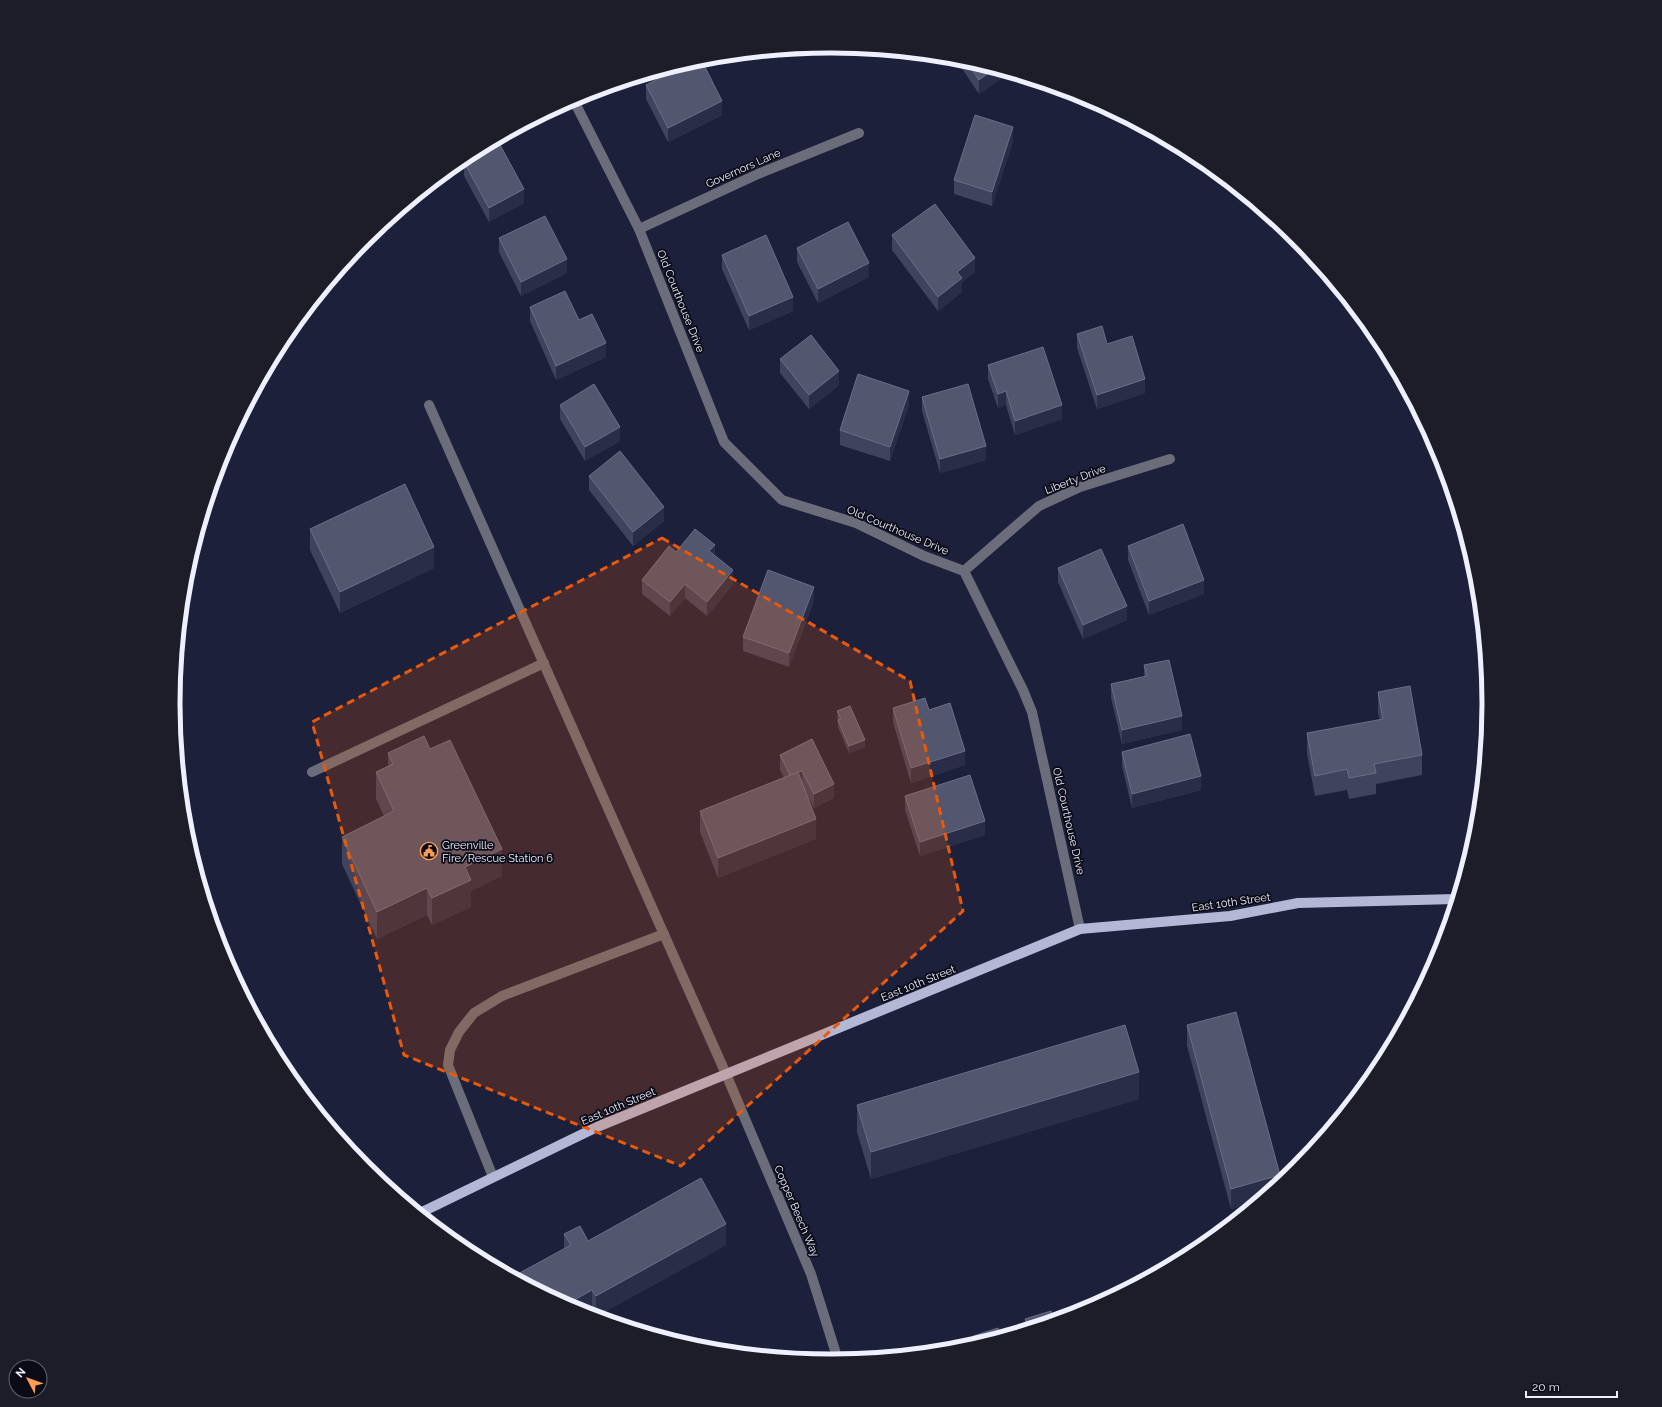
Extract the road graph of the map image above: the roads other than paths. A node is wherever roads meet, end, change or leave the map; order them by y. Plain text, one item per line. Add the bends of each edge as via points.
1 (576, 105) edge
2 (859, 133) dead end
3 (639, 229) junction
4 (429, 405) dead end
5 (1170, 459) dead end
6 (964, 572) junction
7 (544, 662) junction
8 (312, 772) dead end
9 (1451, 899) edge
10 (1080, 929) junction
11 (664, 934) junction
12 (726, 1074) junction
13 (493, 1177) junction
14 (424, 1211) edge
15 (836, 1354) edge

1 - 3 street, Old Courthouse Drive
2 - 3 street, Governors Lane via 758,174
3 - 6 street, Old Courthouse Drive via 724,442 782,500 856,523
4 - 7 street, Copper Beech Way
5 - 6 street, Liberty Drive via 1080,488 1040,506
6 - 10 street, Old Courthouse Drive via 1032,712
7 - 8 street
7 - 11 street, Copper Beech Way
9 - 10 main road, East 10th Street via 1298,904 1230,916
10 - 12 main road, East 10th Street
11 - 12 street, Copper Beech Way
11 - 13 street via 502,996 474,1013 459,1032 450,1050 448,1065
12 - 13 main road, East 10th Street via 597,1127
12 - 15 street, Copper Beech Way via 811,1274
13 - 14 main road, East 10th Street

